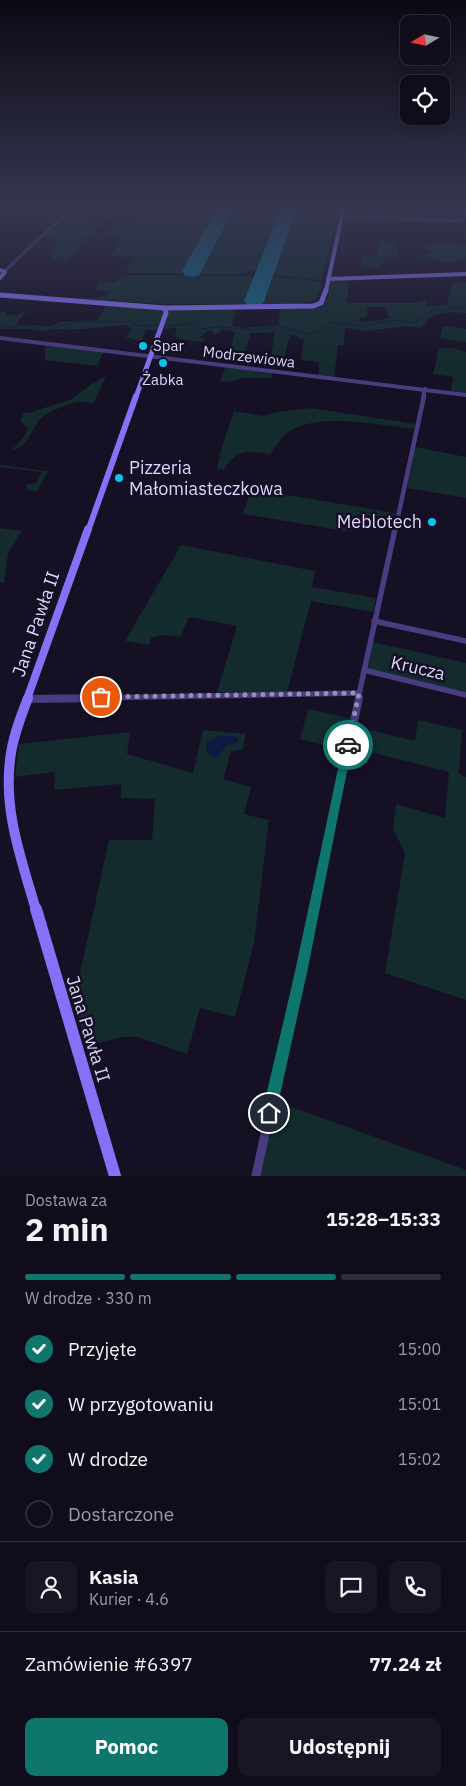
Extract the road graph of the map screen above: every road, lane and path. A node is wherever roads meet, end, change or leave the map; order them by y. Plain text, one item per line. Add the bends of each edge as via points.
1 (14, 261) edge
2 (332, 261) edge
3 (3, 271) edge
4 (466, 274) edge
5 (0, 278) edge
6 (328, 279) junction
7 (0, 295) edge
8 (165, 308) junction
9 (0, 338) edge
10 (150, 356) junction
11 (425, 389) junction
12 (466, 395) edge
13 (374, 621) junction
14 (466, 641) edge
15 (364, 670) junction
16 (359, 693) junction
17 (466, 695) edge
18 (27, 699) junction
19 (115, 1176) edge
20 (256, 1176) edge

1 - 3 street
2 - 6 main road
3 - 5 main road
4 - 6 main road
6 - 8 main road via 323,301 309,307
7 - 8 main road
8 - 10 main road, Jana Pawła II via 167,311
9 - 10 street, Modrzewiowa
10 - 11 street, Modrzewiowa
10 - 18 main road, Jana Pawła II
11 - 12 street, Modrzewiowa
11 - 13 street
13 - 14 street
13 - 15 street
15 - 16 street
15 - 17 street, Krucza
16 - 18 street
16 - 20 street
18 - 19 main road, Jana Pawła II via 12,744 8,775 13,831

